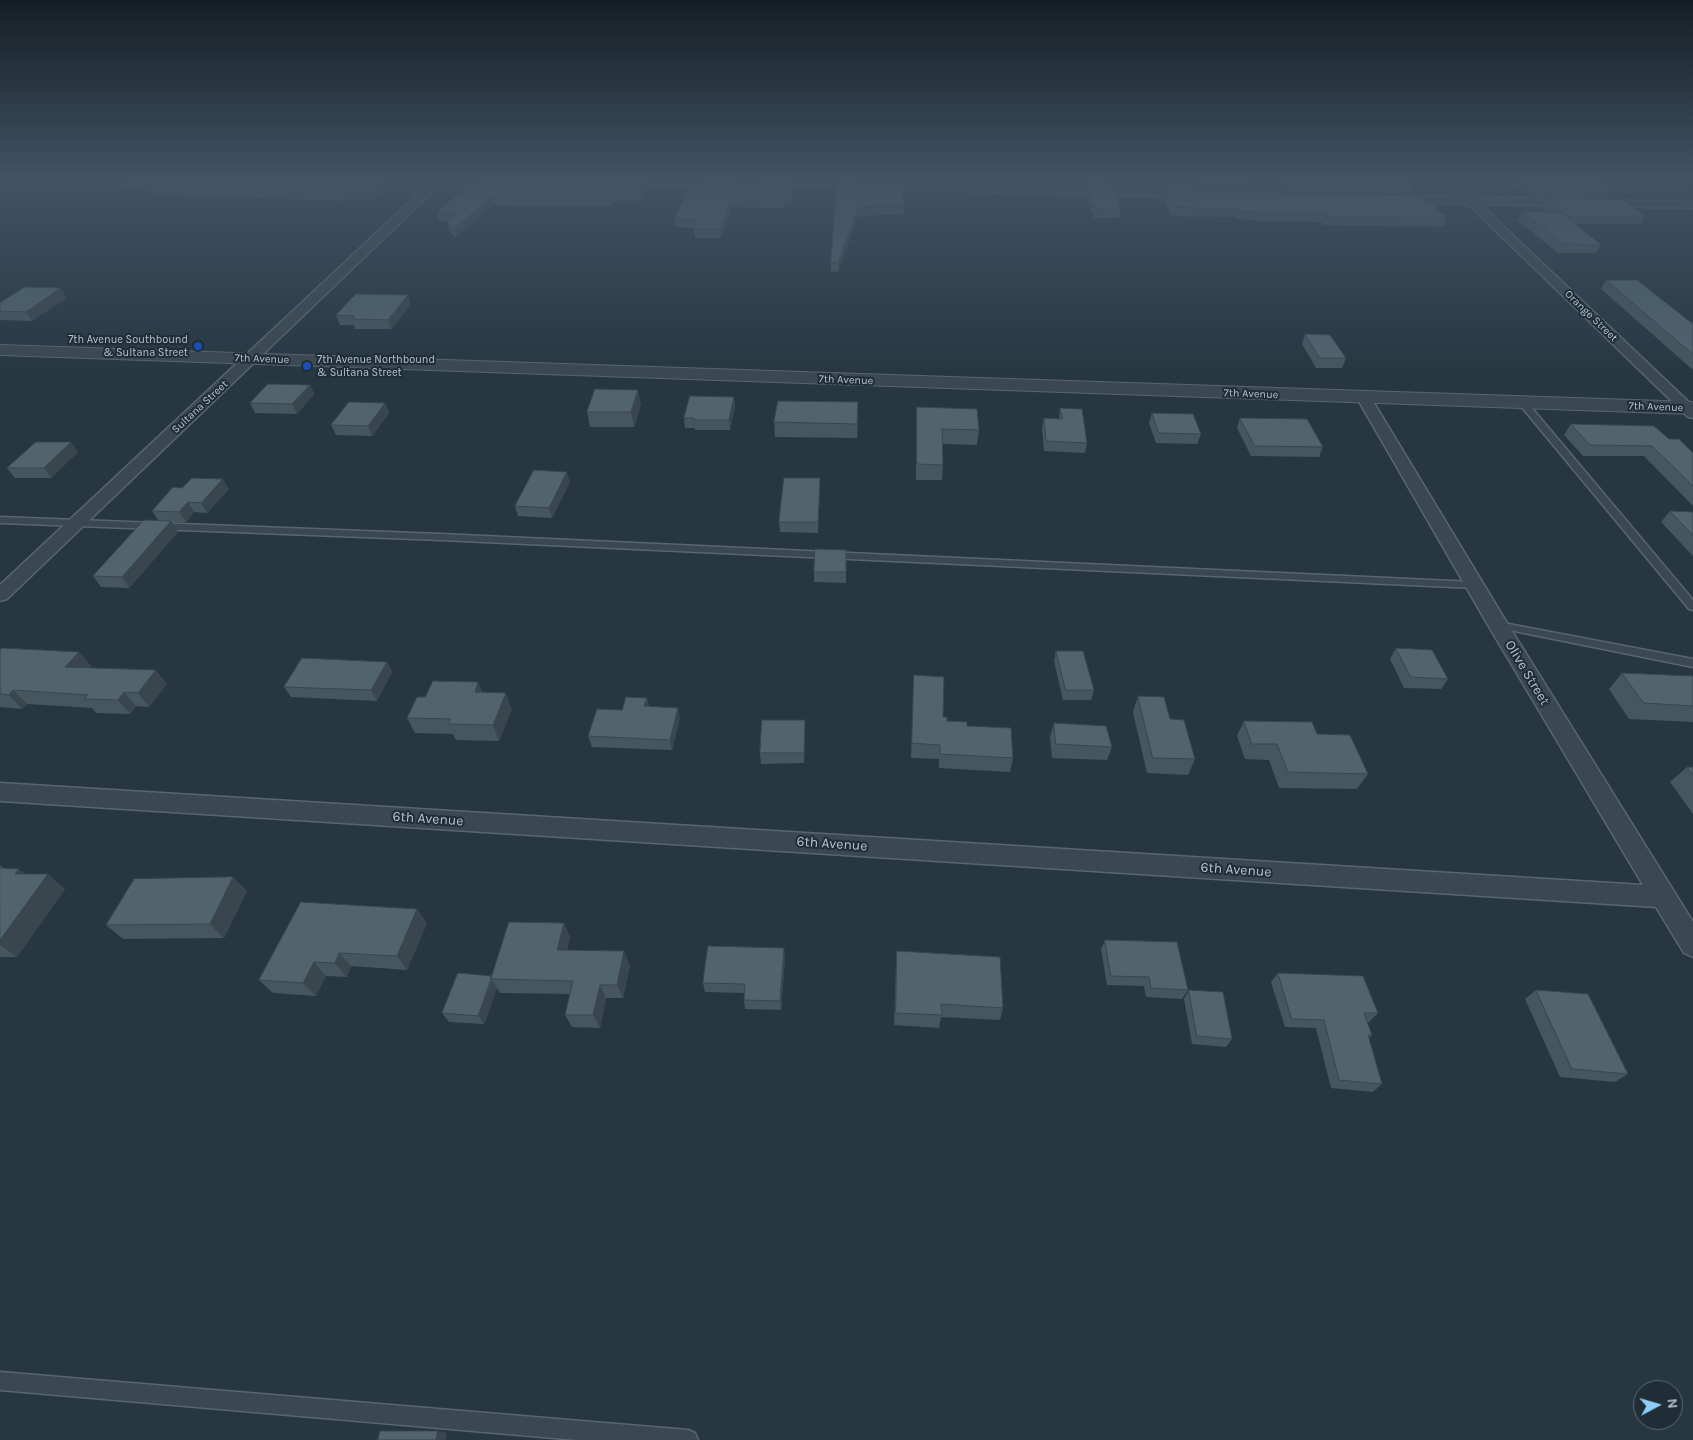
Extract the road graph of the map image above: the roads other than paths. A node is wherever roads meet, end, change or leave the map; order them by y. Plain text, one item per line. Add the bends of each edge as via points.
1 (372, 244) edge
2 (1517, 244) edge
3 (0, 350) edge
4 (252, 359) junction
5 (1364, 398) junction
6 (1523, 403) junction
7 (1691, 410) edge
8 (0, 520) edge
9 (76, 524) junction
10 (1474, 585) junction
11 (0, 595) edge
12 (1693, 607) edge
13 (1498, 625) junction
14 (1693, 663) edge
15 (0, 792) edge
16 (1664, 897) junction
17 (1693, 945) edge
18 (0, 1381) edge
19 (688, 1440) edge

1 - 4 street, Sultana Street
2 - 7 street, Orange Street
3 - 4 street, 7th Avenue
4 - 5 street, 7th Avenue
4 - 9 street, Sultana Street
5 - 6 street, 7th Avenue
5 - 10 street, Olive Street
6 - 7 street, 7th Avenue
6 - 12 lane
8 - 9 lane
9 - 10 lane
9 - 11 street, Sultana Street
10 - 13 street, Olive Street
13 - 14 lane
13 - 16 street, Olive Street
15 - 16 street, 6th Avenue
16 - 17 street, Olive Street
18 - 19 lane

